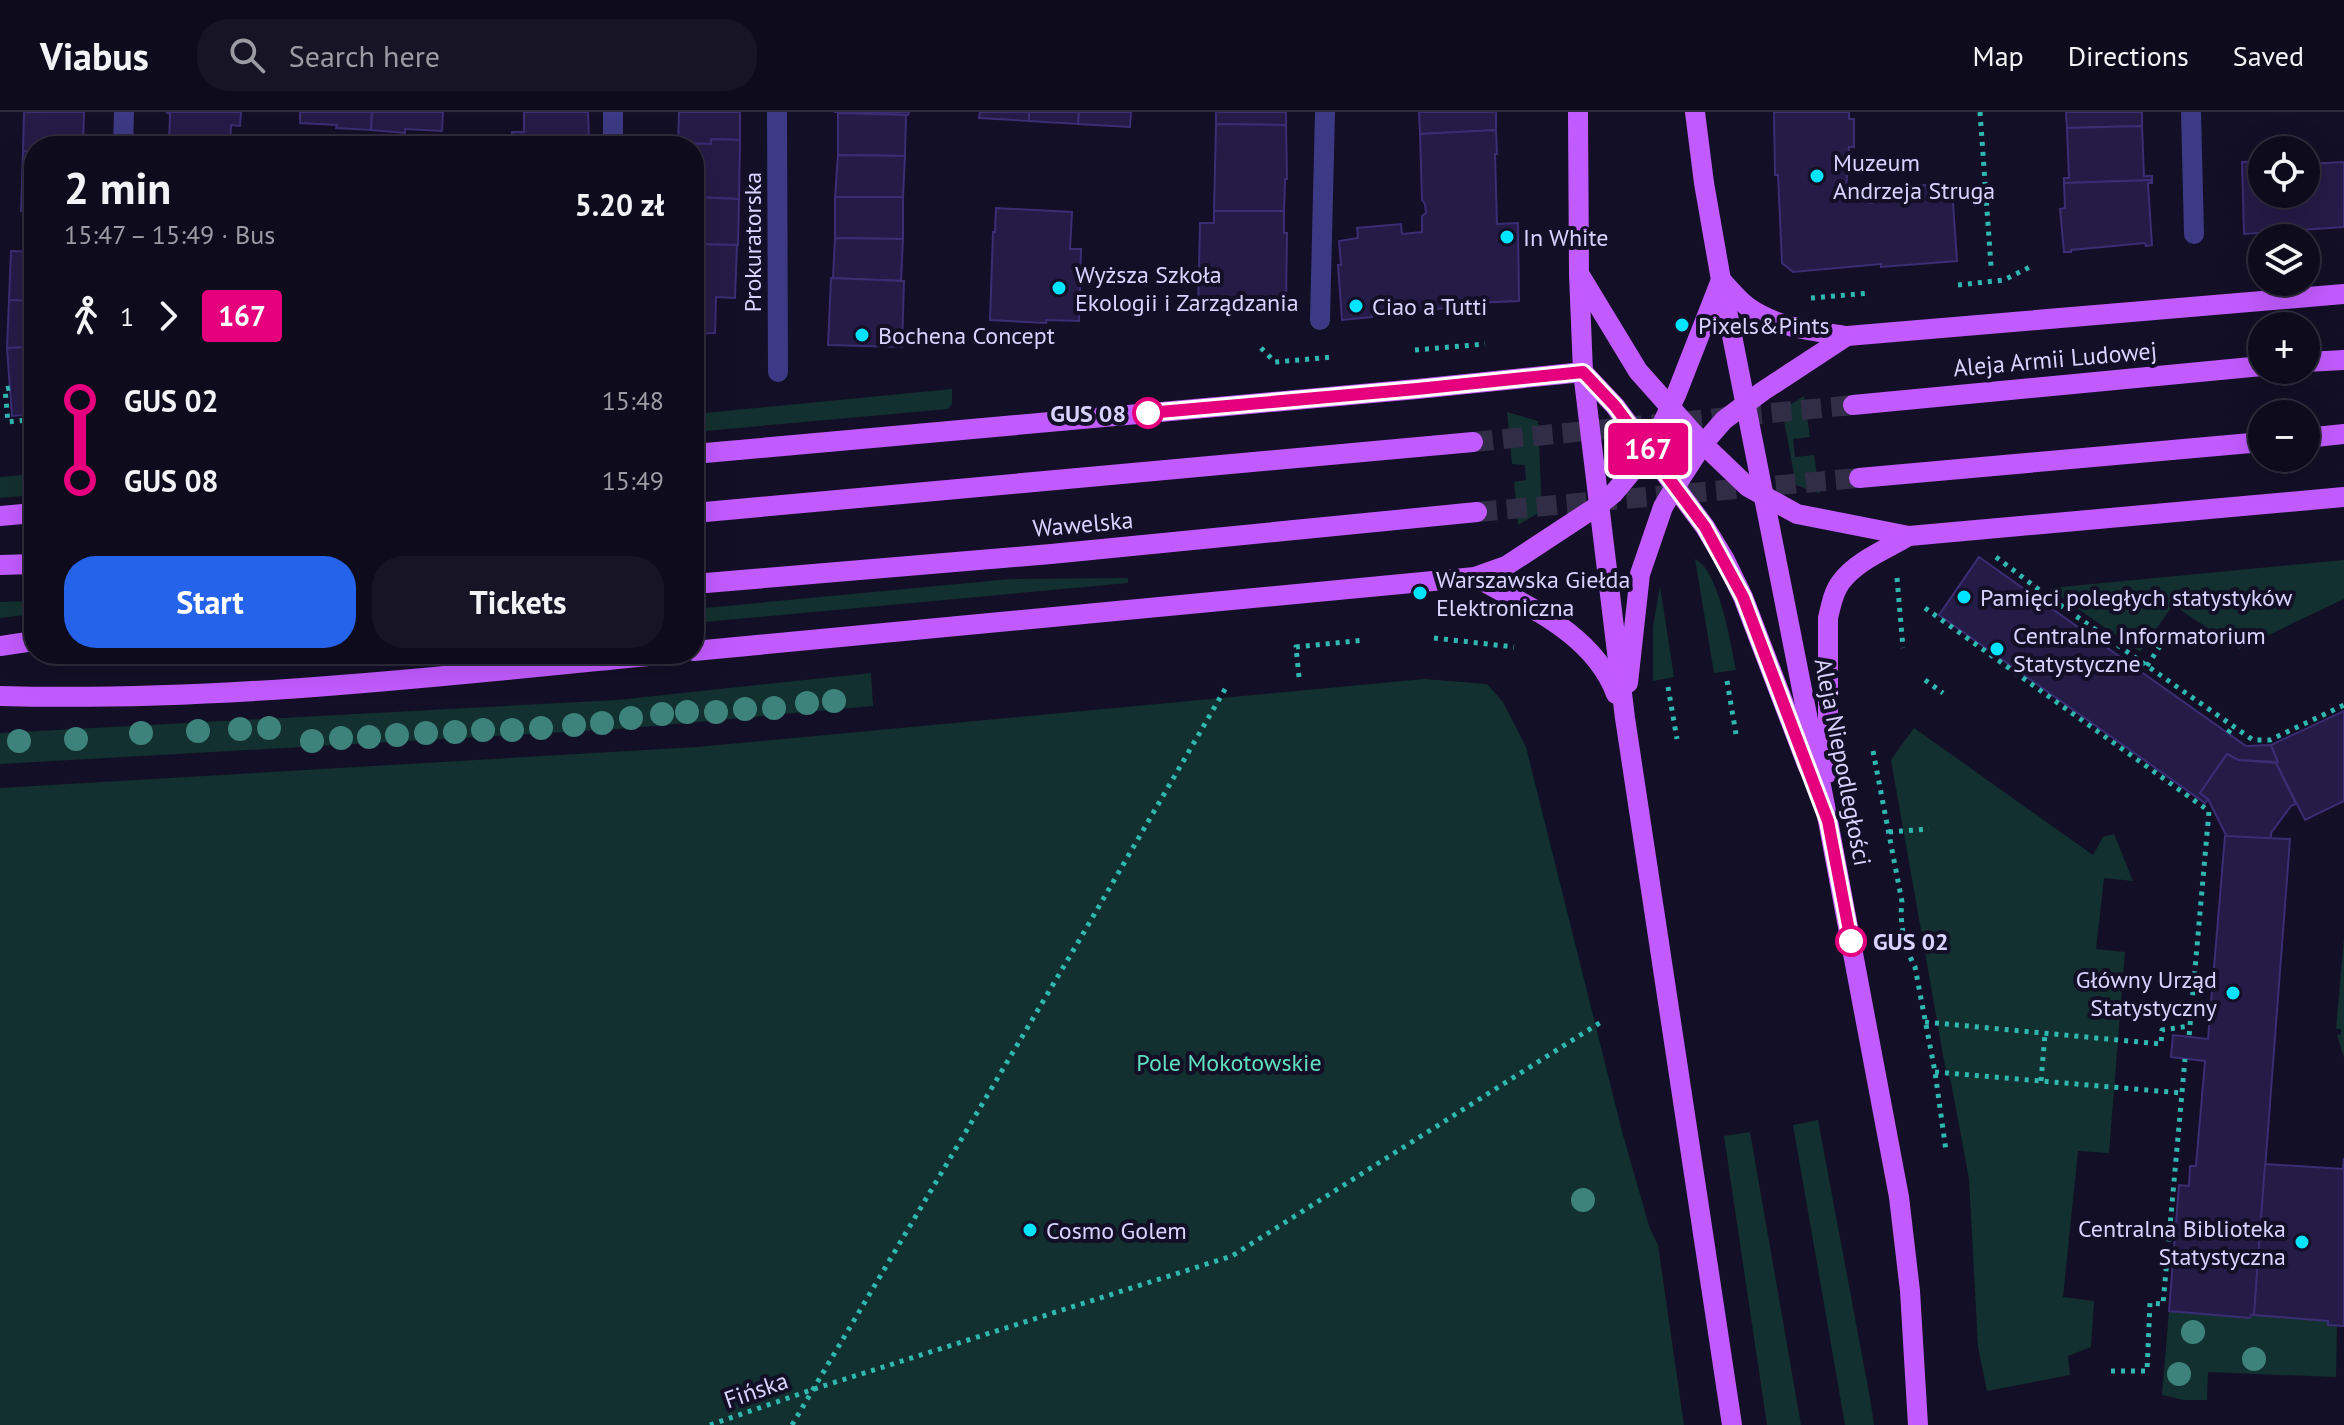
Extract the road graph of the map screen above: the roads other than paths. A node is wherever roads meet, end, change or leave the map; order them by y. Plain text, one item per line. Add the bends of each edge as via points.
1 (124, 112) edge
2 (613, 112) edge
3 (777, 112) edge
4 (1325, 112) edge
5 (1578, 112) edge
6 (1695, 112) edge
7 (2191, 112) edge
8 (123, 136) edge
9 (613, 136) edge
10 (2194, 234) dead end
11 (1579, 274) junction
12 (1721, 280) junction
13 (2344, 294) edge
14 (1320, 320) dead end
15 (1847, 336) junction
16 (2344, 360) edge
17 (2320, 361) edge
18 (2248, 367) edge
19 (778, 372) dead end
20 (1583, 372) junction
21 (1746, 403) junction
22 (1853, 405) tunnel mouth
23 (1671, 407) junction
24 (2344, 434) edge
25 (2320, 437) edge
26 (1473, 442) tunnel mouth
27 (2248, 443) edge
28 (1703, 444) junction
29 (1649, 451) junction
30 (704, 453) edge
31 (1859, 478) tunnel mouth
32 (1675, 487) junction
33 (1764, 496) junction
34 (2344, 497) edge
35 (1599, 505) junction
36 (704, 512) edge
37 (1477, 512) tunnel mouth
38 (24, 514) edge
39 (0, 516) edge
40 (1909, 536) junction
41 (24, 564) edge
42 (0, 565) edge
43 (1475, 577) junction
44 (704, 583) edge
45 (24, 642) edge
46 (0, 646) edge
47 (704, 650) edge
48 (562, 664) edge
49 (0, 696) edge
50 (1625, 718) junction
51 (1828, 821) junction
52 (1732, 1425) edge
53 (1918, 1425) edge

1 - 8 street
2 - 9 street
3 - 19 street, Prokuratorska
4 - 14 street
5 - 11 main road
6 - 12 main road, Aleja Niepodległości
7 - 10 street
11 - 20 main road
11 - 23 main road via 1638,371
12 - 15 main road via 1769,320
12 - 21 main road, Aleja Niepodległości
12 - 23 main road
13 - 15 main road
15 - 21 main road
16 - 17 main road
18 - 22 main road, Aleja Armii Ludowej
20 - 29 main road
20 - 30 main road
20 - 35 main road
21 - 28 main road
21 - 33 main road, Aleja Niepodległości
23 - 28 main road
23 - 29 main road
24 - 25 main road
26 - 36 main road, Wawelska
27 - 31 main road
28 - 32 main road
28 - 33 main road
29 - 32 main road
29 - 35 main road
32 - 50 main road via 1640,574
32 - 51 main road via 1705,527 1743,597
33 - 40 main road via 1797,514
33 - 51 main road, Aleja Niepodległości
34 - 40 main road
35 - 43 main road via 1506,566
35 - 50 main road
37 - 44 main road, Wawelska
38 - 39 main road
40 - 51 main road via 1854,569 1833,598 1828,618
41 - 42 main road
43 - 47 main road
43 - 50 main road via 1540,612 1587,649 1610,677
45 - 46 main road
48 - 49 main road via 201,695
50 - 52 main road
51 - 53 main road, Aleja Niepodległości via 1899,1197

